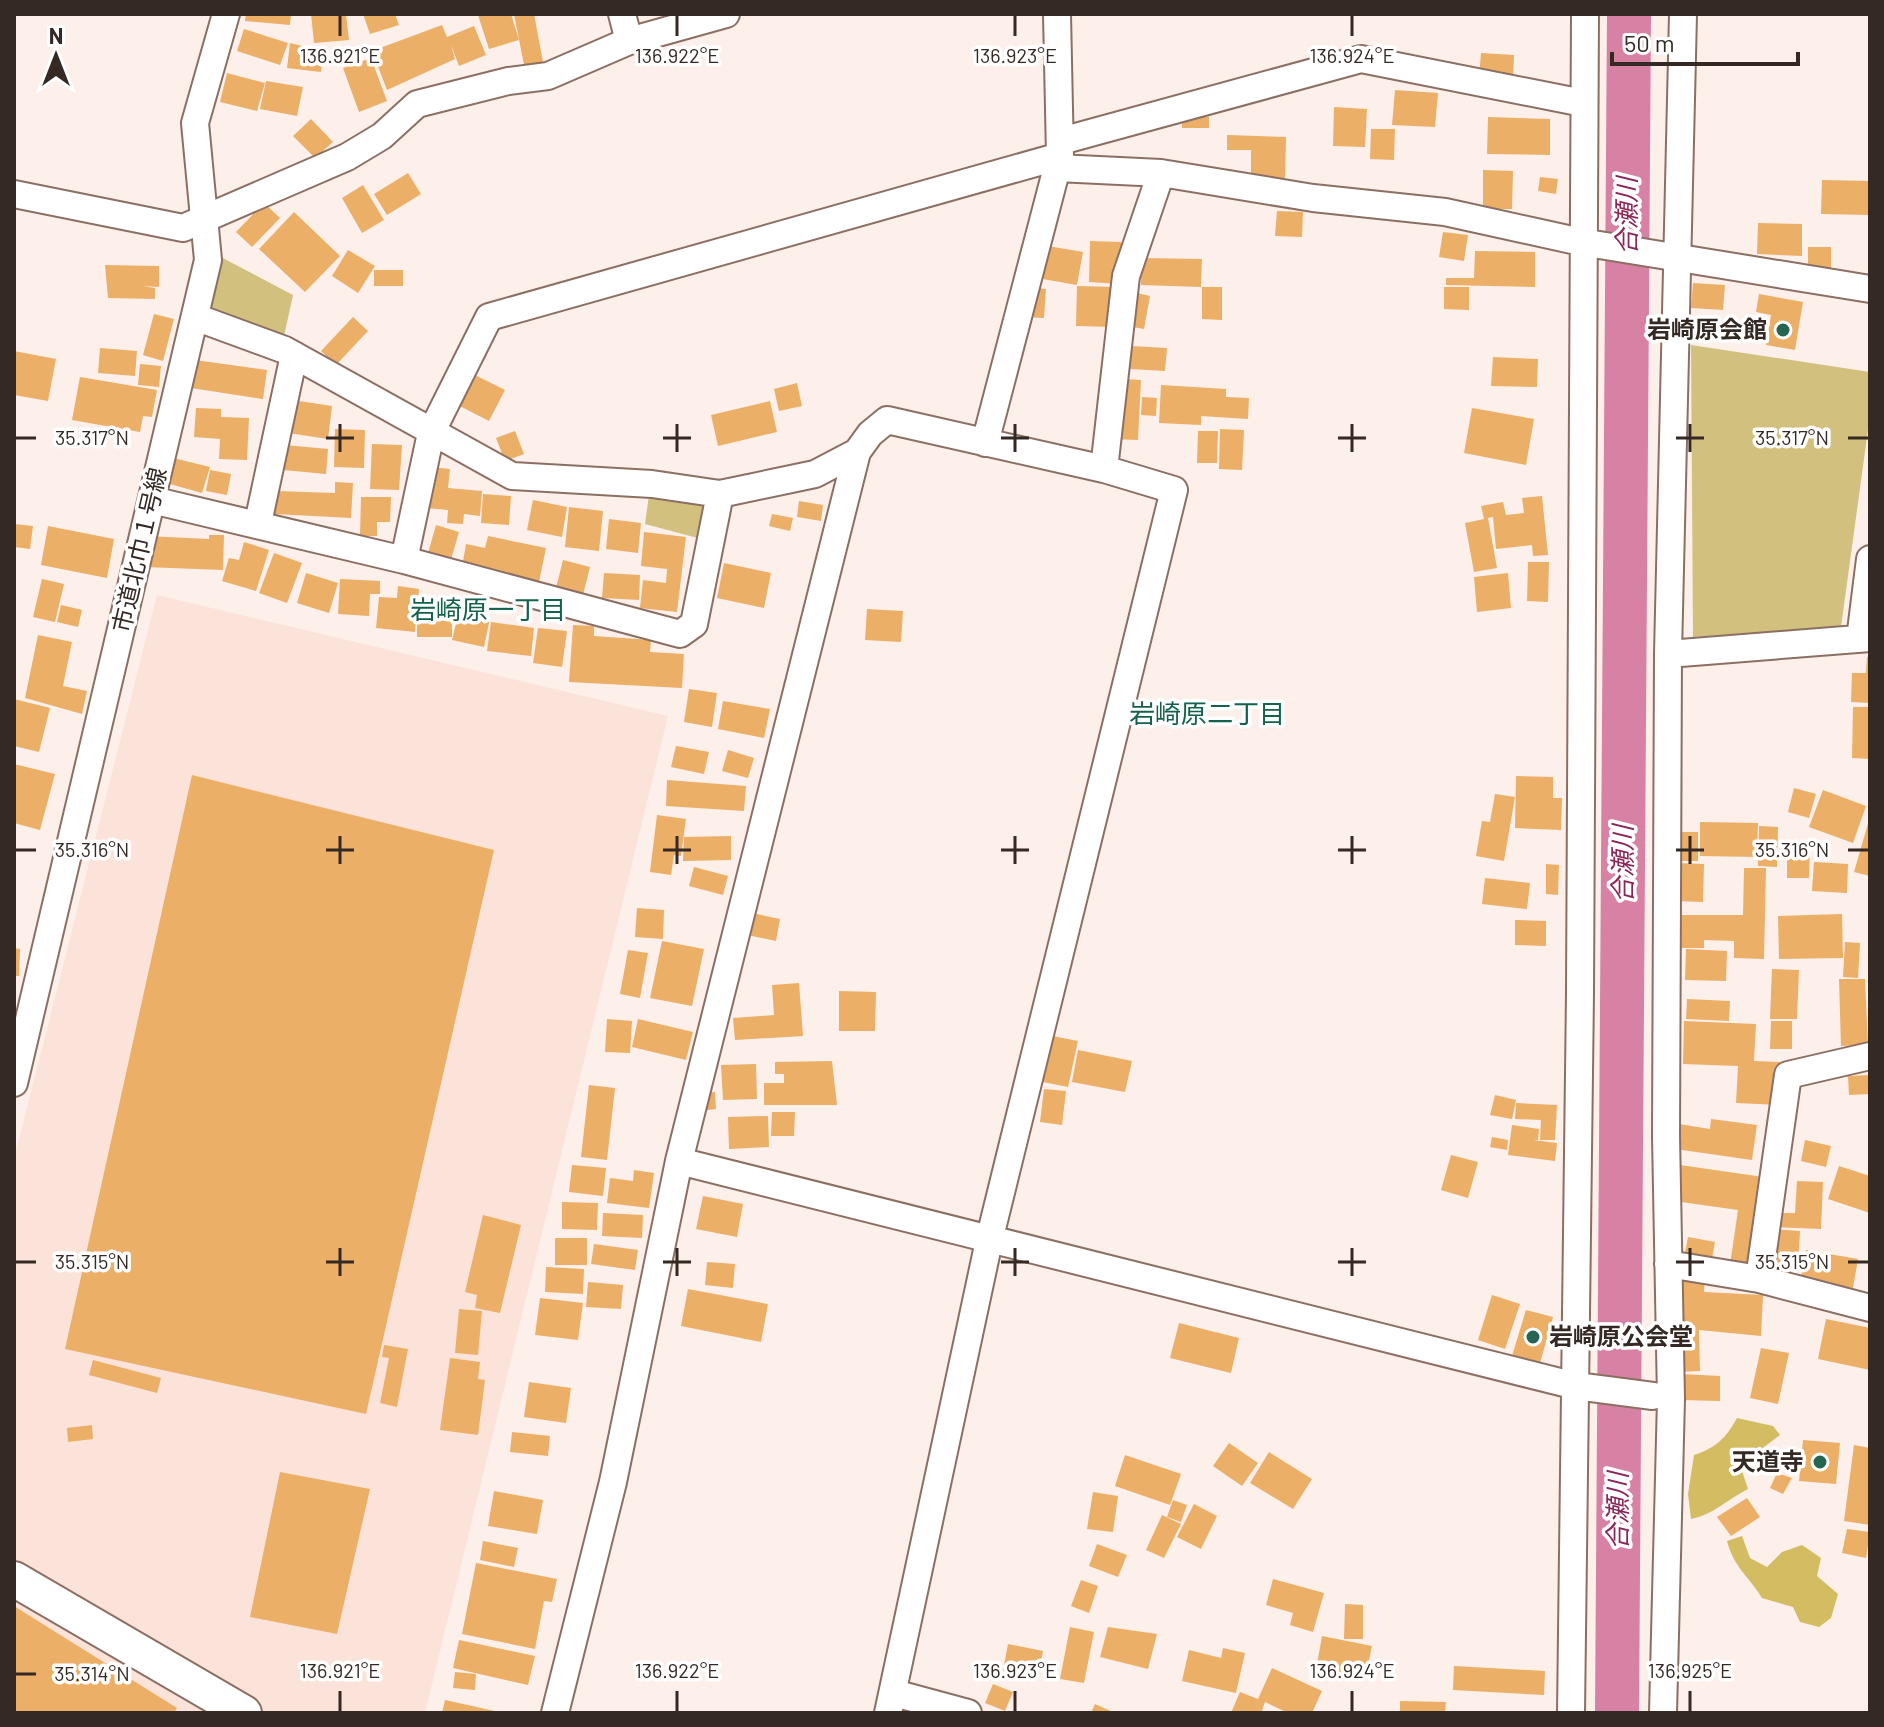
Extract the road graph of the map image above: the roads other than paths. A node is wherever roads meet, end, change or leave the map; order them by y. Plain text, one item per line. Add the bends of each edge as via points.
1 (226, 14) edge
2 (622, 14) edge
3 (726, 14) edge
4 (1057, 14) edge
5 (1585, 14) edge
6 (1683, 14) edge
7 (629, 41) junction
8 (1583, 103) junction
9 (1059, 155) junction
10 (1161, 173) junction
11 (14, 194) edge
12 (202, 220) junction
13 (1588, 243) junction
14 (1677, 258) junction
15 (1870, 289) edge
16 (195, 317) junction
17 (294, 355) junction
18 (431, 433) junction
19 (985, 443) junction
20 (857, 452) junction
21 (1104, 469) junction
22 (720, 494) junction
23 (152, 500) junction
24 (258, 523) junction
25 (1870, 559) edge
26 (404, 560) junction
27 (1865, 638) edge
28 (1668, 654) junction
29 (1870, 1056) edge
30 (14, 1083) edge
31 (679, 1161) junction
32 (989, 1241) junction
33 (1668, 1264) junction
34 (1759, 1279) junction
35 (1870, 1308) edge
36 (1576, 1386) junction
37 (1653, 1396) dead end
38 (14, 1579) edge
39 (891, 1703) edge
40 (244, 1713) edge
41 (555, 1713) edge
42 (968, 1713) edge
43 (1571, 1713) edge
44 (1663, 1713) edge

1 - 12 street, 市道北巾１号線 via 195,123
2 - 7 street
3 - 7 street
4 - 9 street
5 - 8 street
6 - 14 street
7 - 12 street via 548,76 417,104 382,136 347,157
8 - 9 street via 1361,59
8 - 13 street
9 - 10 street
9 - 18 street via 489,317
9 - 19 street
10 - 13 street via 1313,198 1445,212
10 - 21 street via 1126,276
11 - 12 street via 183,228
12 - 16 street, 市道北巾１号線 via 208,260
13 - 14 street
13 - 36 street
14 - 15 street
14 - 28 street
16 - 17 street
16 - 23 street, 市道北巾１号線
17 - 18 street
17 - 24 street
18 - 22 street via 512,476 652,484
18 - 26 street
19 - 20 street via 887,420
19 - 21 street
20 - 22 street via 815,474
20 - 31 street
21 - 32 street via 1174,490
22 - 26 street via 694,624 680,634
23 - 24 street
23 - 30 street, 市道北巾１号線
24 - 26 street
25 - 27 street
27 - 28 street
28 - 33 street
29 - 34 street via 1788,1075
31 - 32 street
31 - 41 street via 613,1482
32 - 36 street
32 - 39 street
33 - 34 street
33 - 44 street via 1671,1399
34 - 35 street
36 - 37 street
36 - 43 street
38 - 40 main road
39 - 42 street

